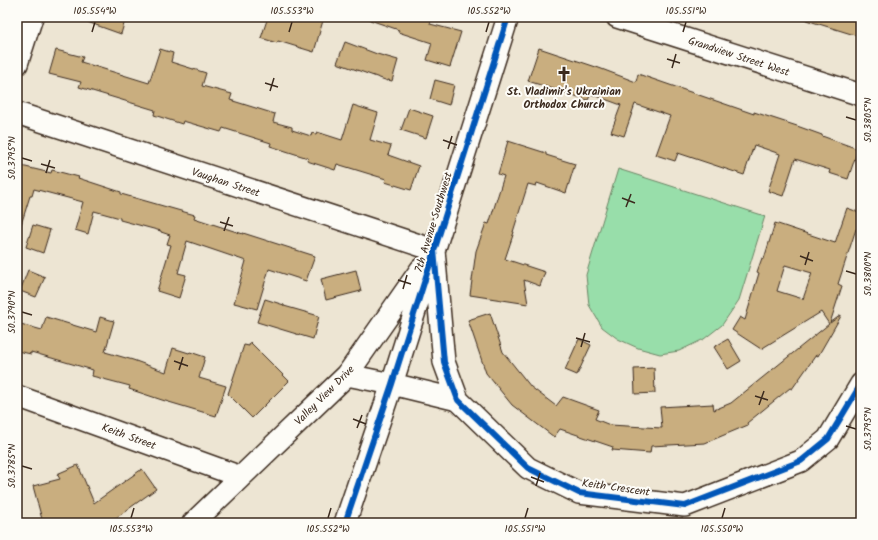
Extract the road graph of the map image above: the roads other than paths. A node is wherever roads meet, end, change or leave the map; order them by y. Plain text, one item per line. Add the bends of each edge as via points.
1 (32, 17) edge
2 (508, 17) edge
3 (617, 17) edge
4 (17, 64) edge
5 (861, 95) edge
6 (17, 113) edge
7 (434, 250) junction
8 (347, 375) junction
9 (392, 384) junction
10 (861, 384) edge
11 (17, 396) edge
12 (458, 400) junction
13 (240, 477) junction
14 (193, 523) edge
15 (346, 523) edge

1 - 4 street
2 - 7 street, 7th Avenue Southwest
3 - 5 street, Grandview Street West
6 - 7 street, Vaughan Street
7 - 8 street, Valley View Drive
7 - 9 street, 7th Avenue Southwest
7 - 12 street, Keith Crescent via 444,362
8 - 9 street
8 - 13 street, Valley View Drive
9 - 12 street
9 - 15 street, 7th Avenue Southwest
10 - 12 street, Keith Crescent via 828,439 801,461 685,506 579,493 528,468
11 - 13 street, Keith Street
13 - 14 street, Valley View Drive

